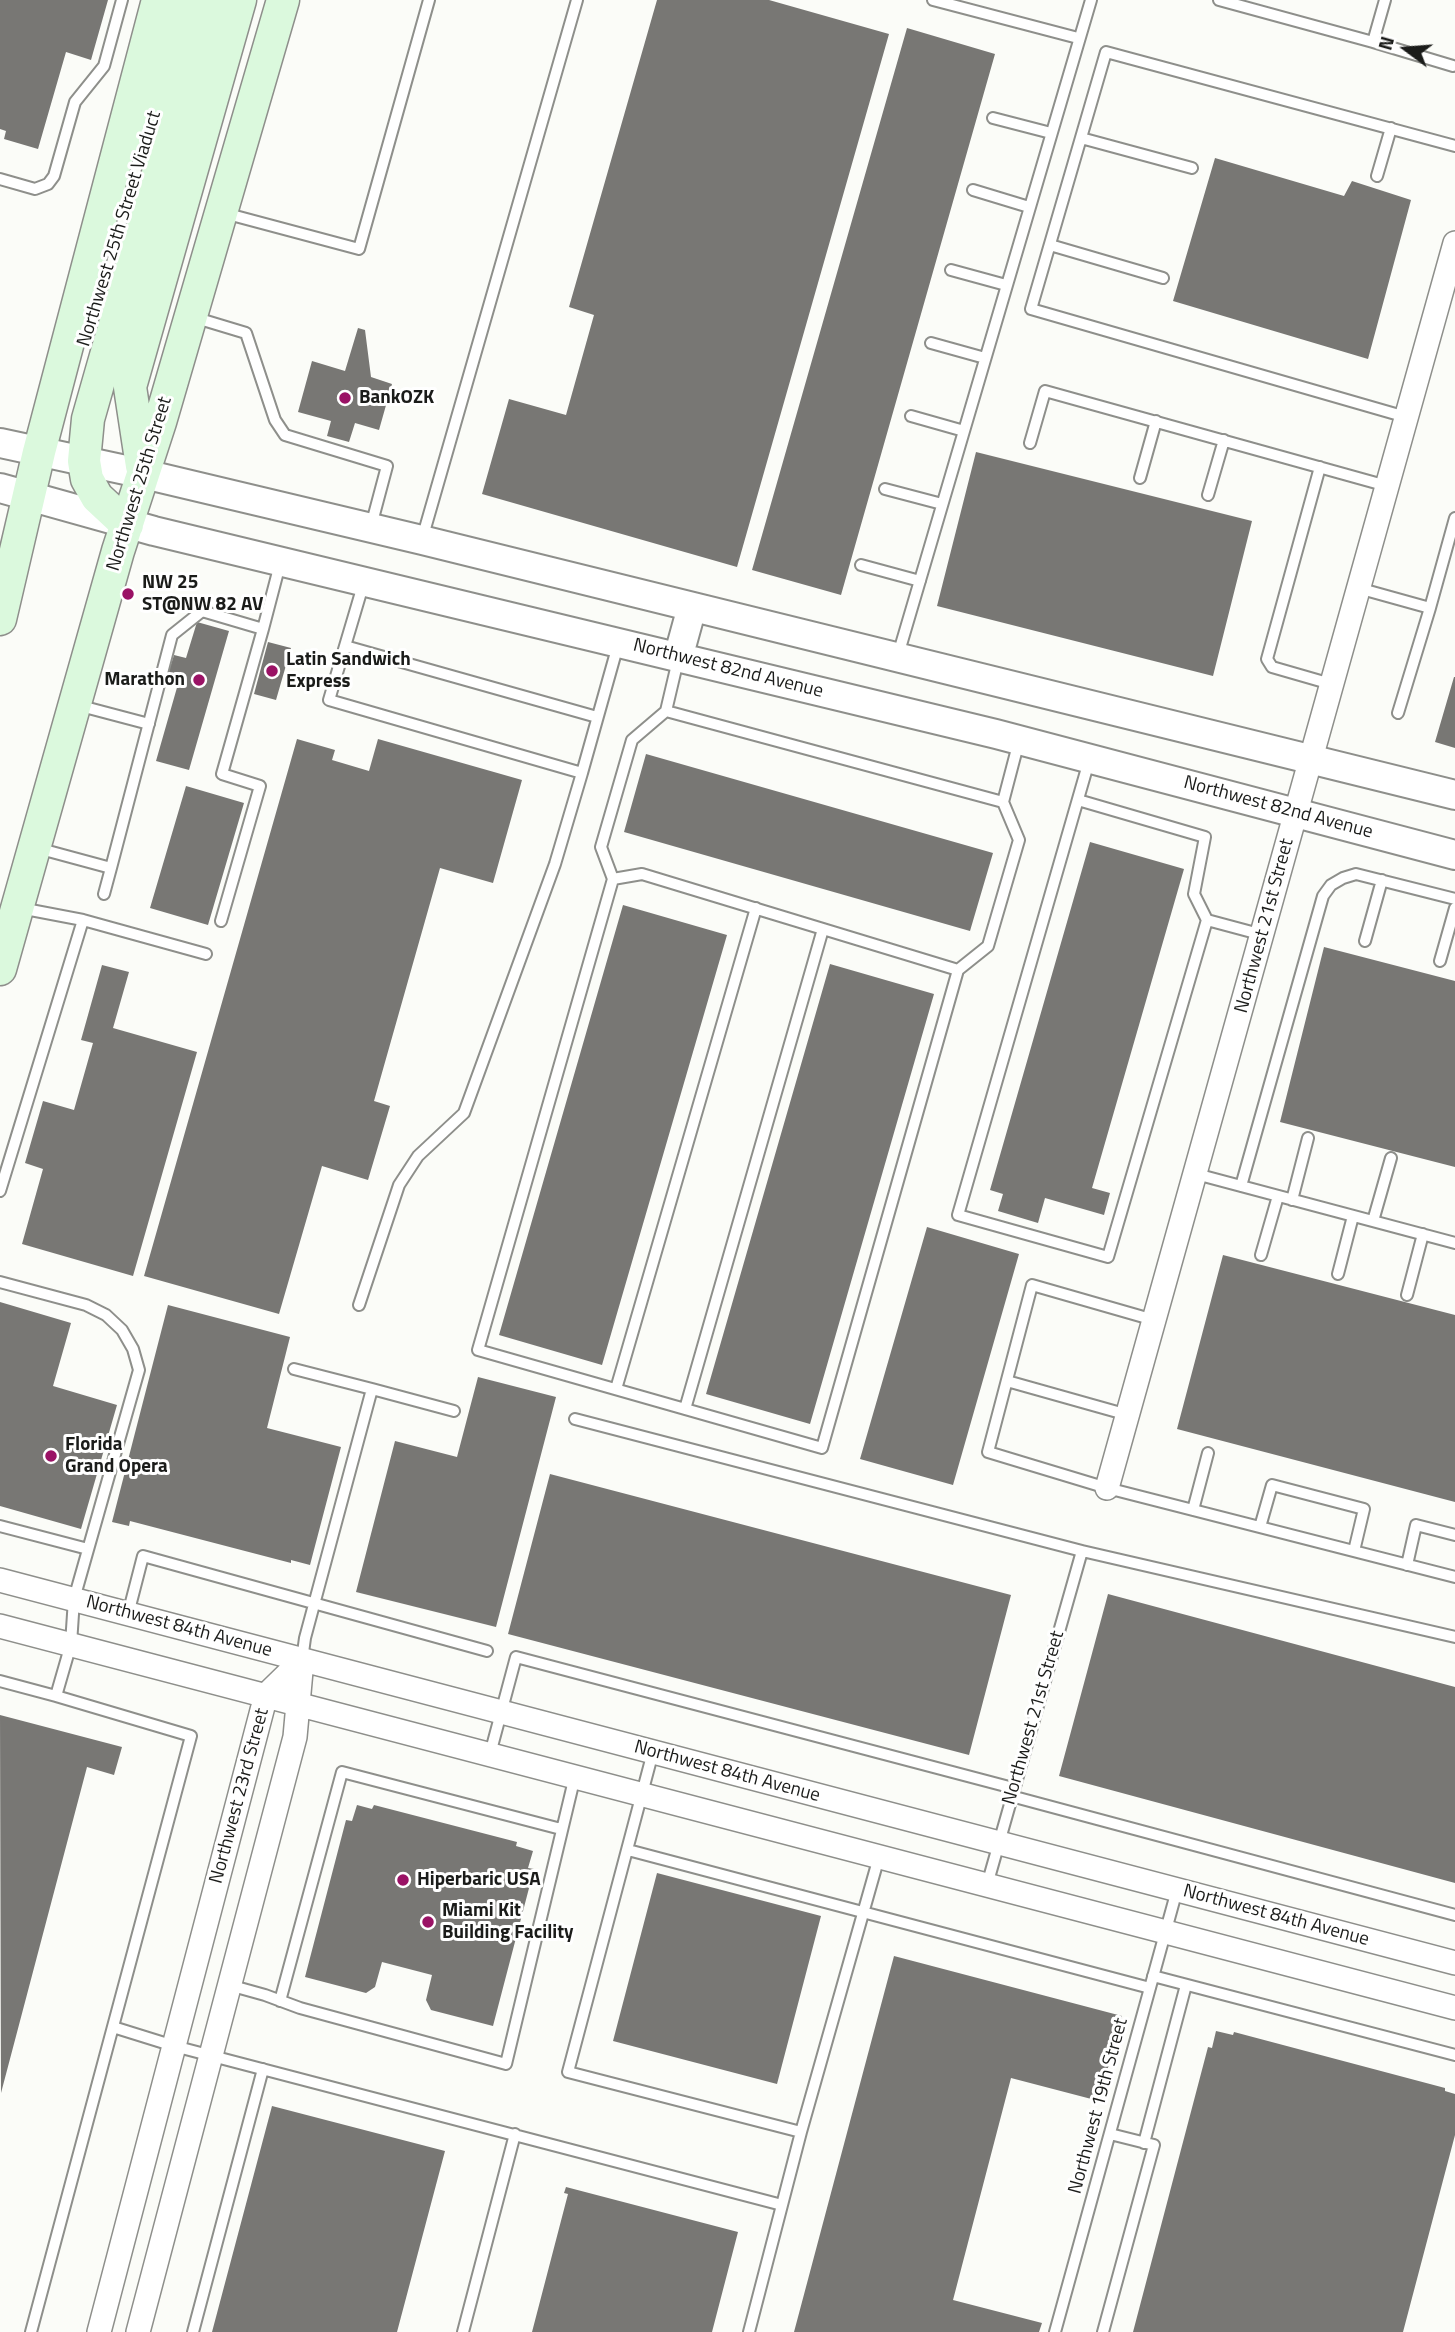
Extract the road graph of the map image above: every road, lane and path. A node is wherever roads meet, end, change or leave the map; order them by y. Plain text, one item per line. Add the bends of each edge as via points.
1 (122, 0) edge
2 (158, 0) edge
3 (188, 0) edge
4 (215, 0) edge
5 (240, 0) edge
6 (282, 0) edge
7 (429, 0) edge
8 (578, 0) edge
9 (933, 0) edge
10 (1091, 0) edge
11 (1219, 0) edge
12 (1385, 0) edge
13 (1079, 38) junction
14 (1373, 42) junction
15 (171, 59) junction
16 (1453, 66) dead end
17 (993, 118) dead end
18 (173, 121) junction
19 (1391, 128) junction
20 (1051, 133) junction
21 (1081, 138) junction
22 (1455, 146) edge
23 (1192, 167) dead end
24 (1377, 176) dead end
25 (0, 179) edge
26 (973, 190) dead end
27 (1029, 207) junction
28 (221, 212) junction
29 (1455, 243) edge
30 (1050, 245) junction
31 (951, 270) dead end
32 (1163, 278) dead end
33 (1006, 285) junction
34 (191, 316) junction
35 (931, 343) dead end
36 (985, 358) junction
37 (911, 416) dead end
38 (1406, 417) junction
39 (1156, 421) junction
40 (964, 430) junction
41 (1224, 440) junction
42 (0, 443) edge
43 (1030, 443) dead end
44 (39, 452) junction
45 (84, 461) junction
46 (1320, 467) junction
47 (144, 474) junction
48 (1140, 478) dead end
49 (1387, 486) junction
50 (885, 489) dead end
51 (14, 493) edge
52 (1208, 495) dead end
53 (942, 504) junction
54 (1455, 518) edge
55 (127, 525) junction
56 (371, 528) junction
57 (422, 540) junction
58 (281, 562) junction
59 (861, 565) dead end
60 (920, 581) junction
61 (364, 582) junction
62 (1358, 588) junction
63 (692, 607) junction
64 (1430, 608) junction
65 (0, 619) edge
66 (263, 629) junction
67 (618, 643) junction
68 (345, 646) junction
69 (678, 658) junction
70 (897, 658) junction
71 (1331, 684) junction
72 (75, 705) junction
73 (666, 711) junction
74 (1398, 713) dead end
75 (597, 717) junction
76 (149, 724) junction
77 (1019, 740) junction
78 (1090, 758) junction
79 (1311, 758) junction
80 (582, 773) junction
81 (1455, 795) edge
82 (1078, 800) junction
83 (1003, 802) junction
84 (1295, 813) junction
85 (34, 847) junction
86 (1455, 855) edge
87 (111, 869) junction
88 (613, 879) junction
89 (1382, 880) junction
90 (104, 894) dead end
91 (1455, 899) edge
92 (18, 908) junction
93 (756, 908) junction
94 (1455, 908) edge
95 (83, 920) junction
96 (1207, 920) junction
97 (220, 921) dead end
98 (823, 929) junction
99 (1263, 935) junction
100 (1365, 941) dead end
101 (206, 954) dead end
102 (1440, 961) dead end
103 (0, 968) edge
104 (958, 970) junction
105 (1308, 1139) dead end
106 (1391, 1158) dead end
107 (1196, 1174) junction
108 (1241, 1186) junction
109 (0, 1191) edge
110 (1278, 1196) junction
111 (1292, 1199) junction
112 (1353, 1216) junction
113 (1373, 1221) junction
114 (1423, 1234) junction
115 (1455, 1243) edge
116 (1261, 1255) dead end
117 (1338, 1274) dead end
118 (0, 1282) edge
119 (1407, 1295) dead end
120 (359, 1305) dead end
121 (1154, 1320) junction
122 (294, 1369) dead end
123 (1007, 1381) junction
124 (372, 1389) junction
125 (616, 1389) junction
126 (685, 1409) junction
127 (454, 1411) dead end
128 (1128, 1415) junction
129 (575, 1419) dead end
130 (1208, 1453) dead end
131 (1107, 1488) junction
132 (1193, 1510) junction
133 (0, 1526) edge
134 (1260, 1527) junction
135 (1455, 1535) edge
136 (88, 1549) junction
137 (1082, 1551) junction
138 (1354, 1551) junction
139 (1407, 1565) junction
140 (1455, 1577) edge
141 (0, 1580) edge
142 (74, 1599) junction
143 (315, 1604) junction
144 (128, 1614) junction
145 (0, 1626) edge
146 (1455, 1637) edge
147 (71, 1644) junction
148 (487, 1651) dead end
149 (302, 1660) junction
150 (0, 1681) edge
151 (266, 1695) junction
152 (56, 1696) junction
153 (298, 1704) junction
154 (502, 1712) junction
155 (653, 1752) junction
156 (490, 1754) junction
157 (575, 1776) junction
158 (1012, 1792) junction
159 (642, 1794) junction
160 (561, 1829) junction
161 (998, 1843) junction
162 (628, 1850) junction
163 (879, 1857) junction
164 (987, 1885) junction
165 (1177, 1890) junction
166 (864, 1912) junction
167 (1455, 1915) edge
168 (1165, 1931) junction
169 (1455, 1963) edge
170 (1153, 1976) junction
171 (229, 1985) junction
172 (1186, 1985) junction
173 (1150, 1988) junction
174 (280, 2001) junction
175 (1455, 2008) edge
176 (113, 2027) junction
177 (174, 2046) junction
178 (211, 2054) junction
179 (1455, 2055) edge
180 (263, 2069) junction
181 (802, 2132) junction
182 (515, 2134) junction
183 (1110, 2134) junction
184 (1144, 2143) junction
185 (782, 2204) junction
186 (31, 2332) edge
187 (99, 2332) edge
188 (138, 2332) edge
189 (193, 2332) edge
190 (463, 2332) edge
191 (749, 2332) edge
192 (1055, 2332) edge
193 (1103, 2332) edge

1 - 25 lane via 104,66 75,102 54,176 36,188
2 - 44 main road
3 - 15 main road, Northwest 25th Street Viaduct
4 - 18 main road via 186,96
5 - 47 main road via 130,387
6 - 28 main road, Northwest 25th Street
7 - 28 lane via 359,249
8 - 57 lane
9 - 13 lane
10 - 13 lane
11 - 14 lane
12 - 14 lane
13 - 20 lane
14 - 16 lane
15 - 18 main road
15 - 44 main road, Northwest 25th Street Viaduct via 70,395
17 - 20 lane
18 - 45 main road via 93,401
19 - 21 lane via 1106,52
19 - 22 lane
19 - 24 lane
20 - 27 lane
21 - 23 lane
21 - 30 lane
26 - 27 lane
27 - 33 lane
28 - 34 main road, Northwest 25th Street
29 - 38 street, Northwest 21st Street
30 - 32 lane
30 - 38 lane via 1031,309
31 - 33 lane
33 - 36 lane
34 - 47 main road, Northwest 25th Street
34 - 56 lane via 246,332 275,420 285,435 387,466
35 - 36 lane
36 - 40 lane
37 - 40 lane
38 - 49 street, Northwest 21st Street
39 - 41 lane
39 - 43 lane via 1045,391
39 - 48 lane
40 - 53 lane
41 - 46 lane
41 - 52 lane
42 - 44 street
44 - 45 street
44 - 51 main road
45 - 47 street
45 - 55 main road via 97,496
46 - 49 lane
46 - 71 lane via 1267,659 1272,667
47 - 55 main road, Northwest 25th Street
47 - 56 street
49 - 62 street, Northwest 21st Street
50 - 53 lane
51 - 55 street, Northwest 82nd Avenue
51 - 65 main road
53 - 60 lane
54 - 64 lane
55 - 58 street, Northwest 82nd Avenue
55 - 72 main road, Northwest 25th Street
56 - 57 street
57 - 63 street
58 - 61 street, Northwest 82nd Avenue
58 - 66 lane
59 - 60 lane
60 - 70 lane
61 - 67 street, Northwest 82nd Avenue
61 - 68 lane
62 - 64 lane
62 - 71 street, Northwest 21st Street
63 - 69 street
63 - 70 street
64 - 74 lane
66 - 76 lane via 202,611 172,635
66 - 97 lane via 222,774 260,786
67 - 69 street, Northwest 82nd Avenue
67 - 75 lane
68 - 75 lane
68 - 80 lane via 329,700
69 - 73 lane
69 - 77 street, Northwest 82nd Avenue
70 - 79 street
71 - 79 street, Northwest 21st Street
72 - 76 lane
72 - 85 main road, Northwest 25th Street
73 - 83 lane
73 - 88 lane via 632,740 601,847
75 - 80 lane
76 - 87 lane
77 - 78 street, Northwest 82nd Avenue
77 - 83 lane
78 - 82 lane
78 - 84 street, Northwest 82nd Avenue
79 - 81 street
79 - 84 street, Northwest 21st Street
80 - 120 lane via 555,864 464,1113 418,1156 399,1185
82 - 96 lane via 1205,837 1194,894
82 - 96 lane via 958,1215 1108,1257
83 - 104 lane via 1019,840 988,946
84 - 86 street, Northwest 82nd Avenue
84 - 99 street, Northwest 21st Street
85 - 87 lane
85 - 92 main road, Northwest 25th Street
87 - 90 lane
88 - 93 lane via 642,874
88 - 125 lane via 478,1350
89 - 91 lane
89 - 100 lane
89 - 108 lane via 1356,874 1331,885 1323,896
92 - 95 lane
92 - 103 main road, Northwest 25th Street
93 - 98 lane
93 - 125 lane
94 - 102 lane
95 - 101 lane
95 - 109 lane
96 - 99 lane
98 - 104 lane
98 - 126 lane
99 - 107 street, Northwest 21st Street
104 - 126 lane via 822,1448
105 - 111 lane
106 - 113 lane
107 - 108 lane
107 - 121 street, Northwest 21st Street
108 - 110 lane
110 - 111 lane
110 - 116 lane
111 - 112 lane
112 - 113 lane
112 - 117 lane
113 - 114 lane
114 - 115 lane
114 - 119 lane
118 - 136 lane via 86,1305 106,1315 133,1349 139,1370
121 - 123 lane via 1032,1285
121 - 128 street, Northwest 21st Street
122 - 124 lane
123 - 128 lane
123 - 131 lane via 988,1452
124 - 127 lane
124 - 143 lane
125 - 126 lane
128 - 131 street, Northwest 21st Street
129 - 137 lane
130 - 132 lane
131 - 132 lane
132 - 134 lane
133 - 136 lane
134 - 138 lane
134 - 138 lane via 1272,1485 1364,1509
135 - 139 lane via 1416,1525
136 - 142 lane
137 - 146 lane
137 - 158 lane, Northwest 21st Street
138 - 139 lane
139 - 140 lane
141 - 142 street, Northwest 84th Avenue
142 - 144 street, Northwest 84th Avenue
142 - 147 lane
143 - 144 lane via 143,1556
143 - 148 lane
143 - 149 lane
144 - 149 street, Northwest 84th Avenue
145 - 147 street
147 - 151 street
147 - 152 lane
149 - 151 street, Northwest 23rd Street
149 - 153 street, Northwest 23rd Street
149 - 154 street, Northwest 84th Avenue
150 - 152 lane
151 - 153 street
151 - 177 street, Northwest 23rd Street
152 - 176 lane via 191,1735
153 - 156 street
153 - 171 street, Northwest 23rd Street via 295,1737
154 - 155 street, Northwest 84th Avenue
154 - 156 lane
154 - 158 lane via 516,1657
155 - 159 lane
155 - 161 street, Northwest 84th Avenue
156 - 157 street
157 - 159 street
157 - 160 lane
158 - 161 lane, Northwest 21st Street
158 - 167 lane
159 - 162 lane
159 - 163 street
160 - 174 lane via 342,1772
160 - 174 lane via 506,2064
161 - 164 lane, Northwest 21st Street
161 - 165 street, Northwest 84th Avenue
162 - 166 lane
162 - 181 lane via 568,2072
163 - 164 street
163 - 166 lane
164 - 168 street
165 - 168 lane, Northwest 19th Street
165 - 169 street, Northwest 84th Avenue
166 - 173 lane
166 - 181 lane
168 - 170 lane, Northwest 19th Street
168 - 175 street
170 - 172 lane
170 - 173 lane, Northwest 19th Street
171 - 174 lane
171 - 178 street, Northwest 23rd Street
172 - 179 lane
172 - 184 lane
173 - 183 lane, Northwest 19th Street
176 - 177 lane
176 - 186 lane
177 - 178 lane
177 - 187 street, Northwest 23rd Street
178 - 180 lane
178 - 188 street, Northwest 23rd Street
180 - 182 lane
180 - 189 lane
181 - 185 lane
182 - 185 lane
182 - 190 lane
183 - 184 lane
183 - 192 lane, Northwest 19th Street
184 - 193 lane via 1154,2145
185 - 191 lane

